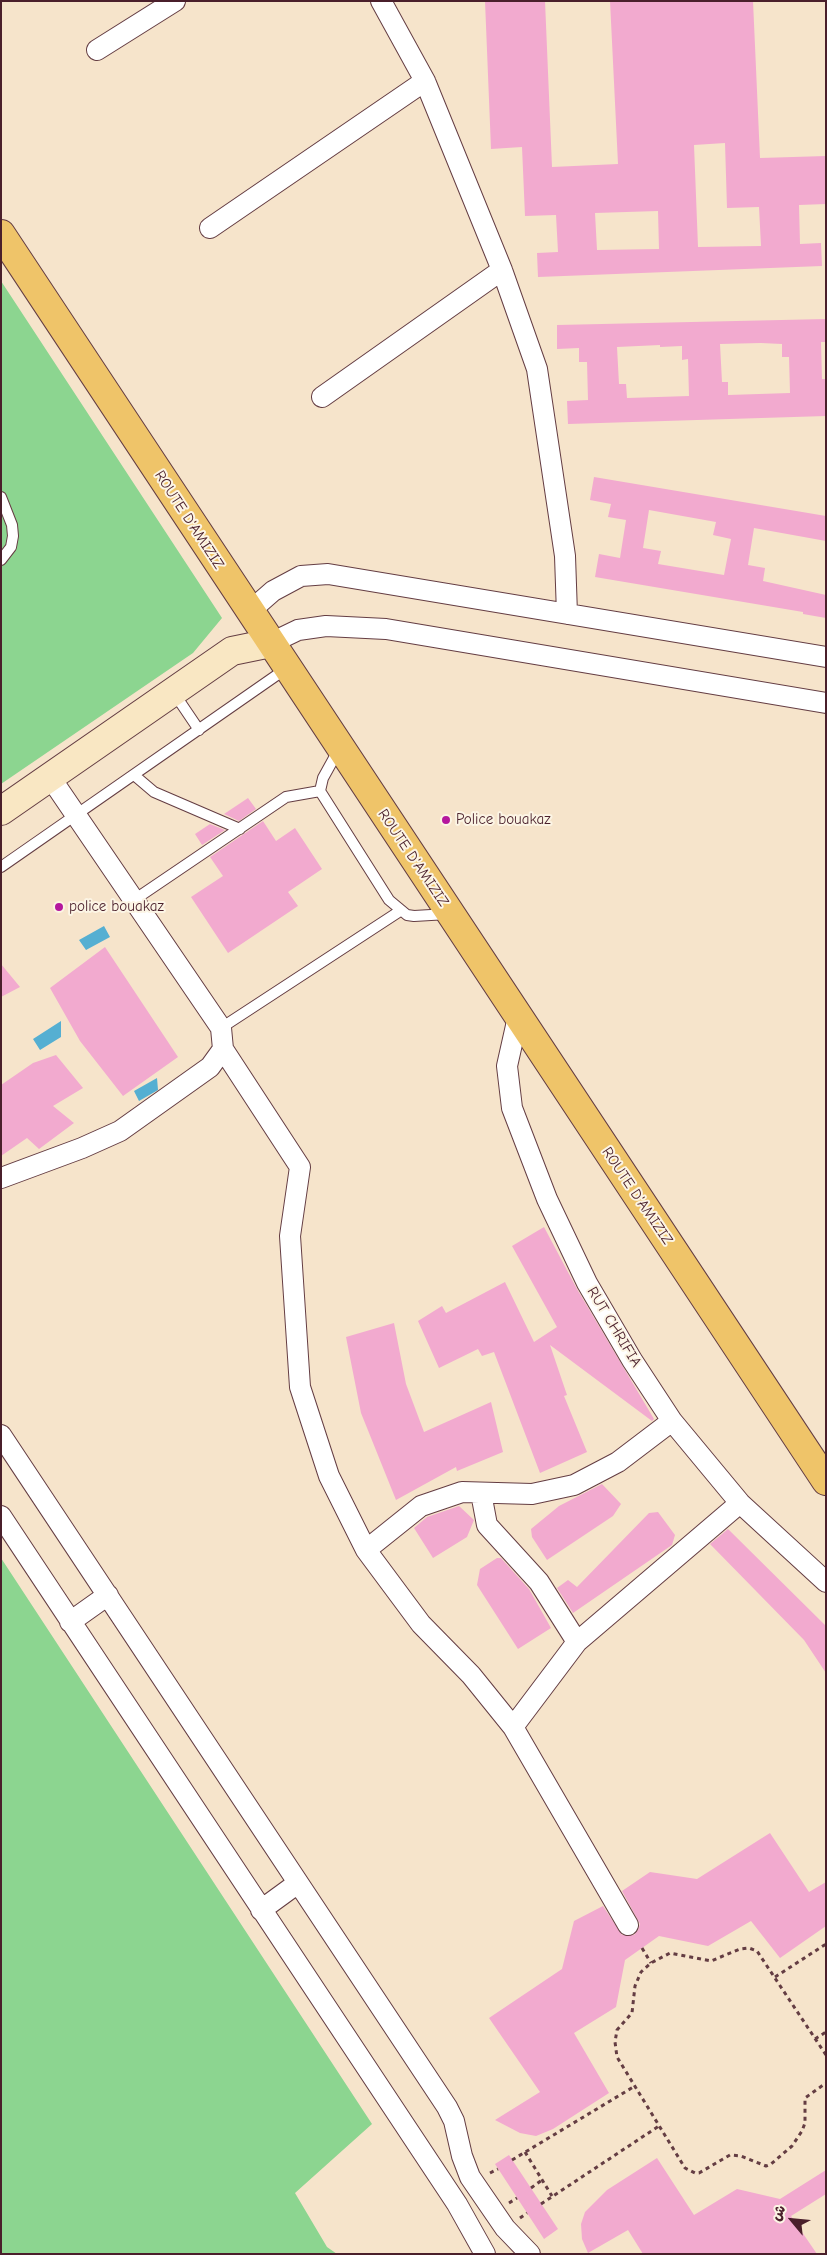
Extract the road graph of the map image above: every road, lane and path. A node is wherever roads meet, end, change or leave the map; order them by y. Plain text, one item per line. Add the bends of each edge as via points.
1 (175, 1) edge
2 (381, 1) edge
3 (97, 50) dead end
4 (426, 81) junction
5 (210, 228) dead end
6 (1, 234) edge
7 (502, 270) junction
8 (322, 397) dead end
9 (1, 497) edge
10 (1, 560) edge
11 (249, 612) junction
12 (567, 614) junction
13 (271, 643) junction
14 (232, 651) junction
15 (826, 656) edge
16 (287, 668) junction
17 (174, 692) junction
18 (826, 704) edge
19 (199, 730) junction
20 (340, 748) junction
21 (134, 775) junction
22 (50, 777) junction
23 (320, 791) junction
24 (1, 811) edge
25 (76, 815) junction
26 (240, 829) junction
27 (1, 867) edge
28 (134, 900) junction
29 (400, 911) junction
30 (450, 914) junction
31 (518, 1017) junction
32 (221, 1028) junction
33 (223, 1049) junction
34 (1, 1178) edge
35 (672, 1421) junction
36 (1, 1435) edge
37 (826, 1481) edge
38 (481, 1493) junction
39 (740, 1503) junction
40 (1, 1516) edge
41 (366, 1550) junction
42 (826, 1582) edge
43 (108, 1595) junction
44 (70, 1622) junction
45 (577, 1642) junction
46 (513, 1727) junction
47 (298, 1883) junction
48 (261, 1910) junction
49 (628, 1925) dead end
50 (826, 1944) edge
51 (642, 1948) dead end
52 (651, 1963) junction
53 (775, 1978) junction
54 (826, 2032) edge
55 (815, 2039) junction
56 (826, 2055) edge
57 (826, 2084) edge
58 (635, 2086) junction
59 (659, 2126) junction
60 (525, 2152) junction
61 (512, 2160) dead end
62 (542, 2180) junction
63 (531, 2188) dead end
64 (480, 2191) junction
65 (552, 2196) junction
66 (457, 2204) junction
67 (541, 2204) dead end
68 (485, 2254) edge
69 (530, 2254) edge

1 - 3 street
2 - 4 street
4 - 5 street
4 - 7 street
6 - 11 main road, ROUTE D'AMIZIZ
7 - 8 street
7 - 12 street via 537,369 565,556
9 - 10 lane via 13,536 11,547
11 - 12 street via 273,591 302,576 328,574
11 - 13 main road, ROUTE D'AMIZIZ
11 - 14 street
12 - 15 street
13 - 14 street
13 - 16 main road, ROUTE D'AMIZIZ
13 - 18 street via 298,630 326,626 386,630
14 - 17 street
16 - 19 lane
16 - 20 main road, ROUTE D'AMIZIZ
17 - 19 lane
17 - 22 street
19 - 21 lane
20 - 23 lane via 323,778
20 - 30 main road, ROUTE D'AMIZIZ
21 - 25 lane
21 - 26 lane via 154,792
22 - 24 street
22 - 25 street
23 - 26 lane via 286,797
23 - 29 lane via 389,900
25 - 27 lane
25 - 28 street
26 - 28 lane
28 - 32 street
29 - 30 lane via 414,916
29 - 32 lane
30 - 31 main road, ROUTE D'AMIZIZ
31 - 35 street, RUT CHRIFIA via 507,1066 512,1108 547,1199 587,1283
31 - 37 main road, ROUTE D'AMIZIZ
32 - 33 street
33 - 34 street via 210,1067 120,1132
33 - 41 street via 300,1167 290,1236 300,1387 329,1476
35 - 38 street via 618,1462 574,1485 532,1494
35 - 39 street, RUT CHRIFIA
36 - 43 street
38 - 41 street via 462,1492 421,1506
38 - 45 street via 488,1525 539,1582
39 - 42 street, RUT CHRIFIA
39 - 45 street
40 - 44 street
41 - 46 street via 421,1624 471,1675
43 - 44 street
43 - 47 street
44 - 48 street
45 - 46 street
46 - 49 street
47 - 48 street
47 - 64 street via 447,2107 454,2121 462,2156
48 - 66 street
50 - 53 path
51 - 52 path
52 - 53 path via 670,1953 711,1961 749,1948 757,1951
52 - 58 path via 641,1972 635,1986 632,2013 617,2030 616,2036 617,2057
53 - 55 path
54 - 55 path
55 - 56 path
57 - 59 path via 805,2098 805,2123 798,2138 778,2159 766,2166 730,2155 699,2173 690,2171 684,2168
58 - 59 path
58 - 60 path
59 - 65 path
60 - 61 path
60 - 62 path
62 - 63 path
62 - 65 path
64 - 66 street
64 - 69 street via 505,2228
65 - 67 path
66 - 68 street

